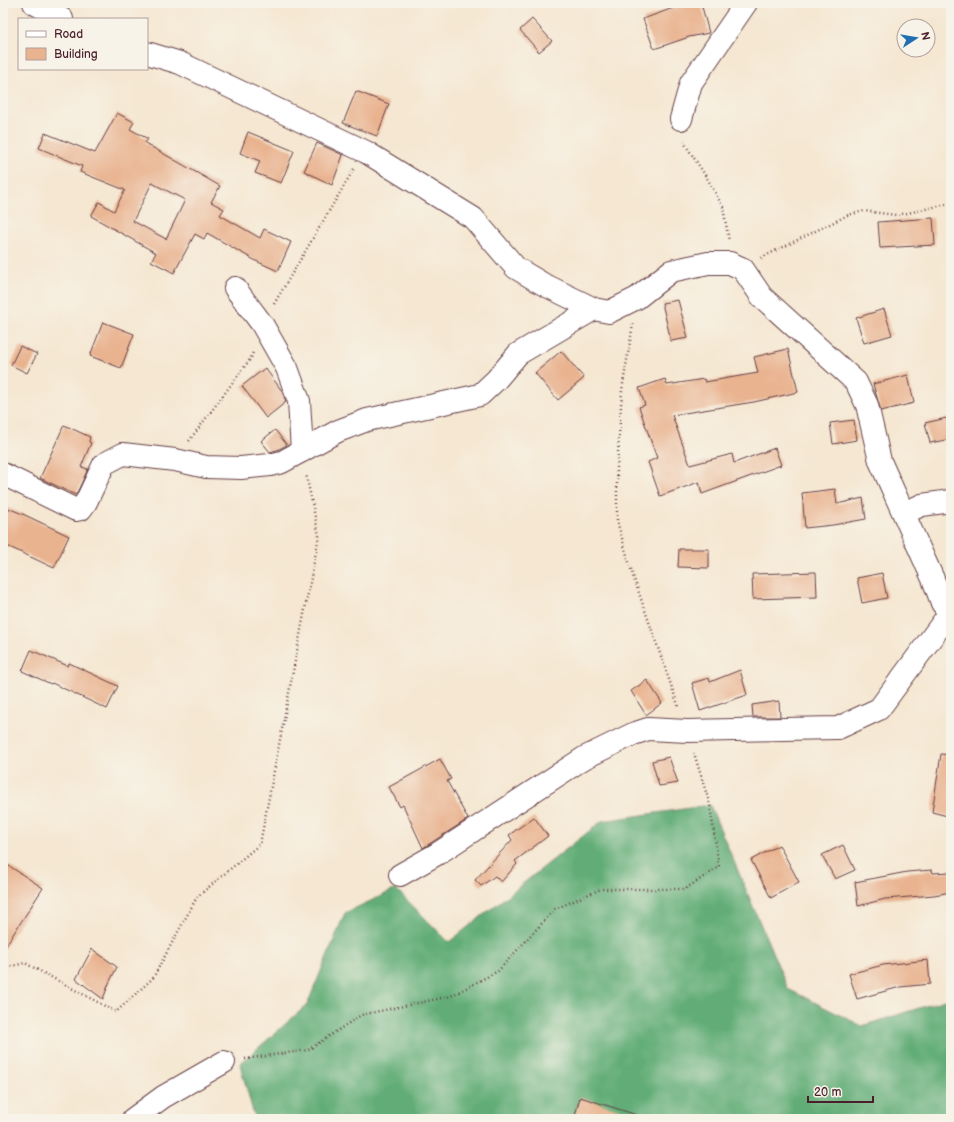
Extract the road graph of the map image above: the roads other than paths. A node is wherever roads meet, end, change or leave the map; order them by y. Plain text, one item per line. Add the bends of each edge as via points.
1 (34, 3) edge
2 (746, 3) edge
3 (60, 18) edge
4 (148, 53) edge
5 (681, 119) road end
6 (234, 288) dead end
7 (594, 309) junction
8 (302, 452) junction
9 (3, 474) edge
10 (951, 501) edge
11 (904, 513) junction
12 (950, 615) edge
13 (400, 875) dead end
14 (224, 1062) road end
15 (133, 1119) edge

1 - 3 street
2 - 5 street via 691,83
4 - 7 street via 180,63 366,152 473,218 516,268
6 - 8 street via 262,324 287,368 299,401
7 - 8 street via 518,354 480,395 367,420 338,431
7 - 11 street via 610,312 637,298 672,271 708,263 737,266 762,297 856,382 866,405 880,461
8 - 9 street via 282,462 241,468 206,467 175,460 122,454 104,464 86,502 76,510
10 - 11 street via 922,505
11 - 12 street via 942,603
12 - 13 street via 879,709 838,728 687,731 648,729 633,734 584,758 437,854
14 - 15 street via 163,1096

